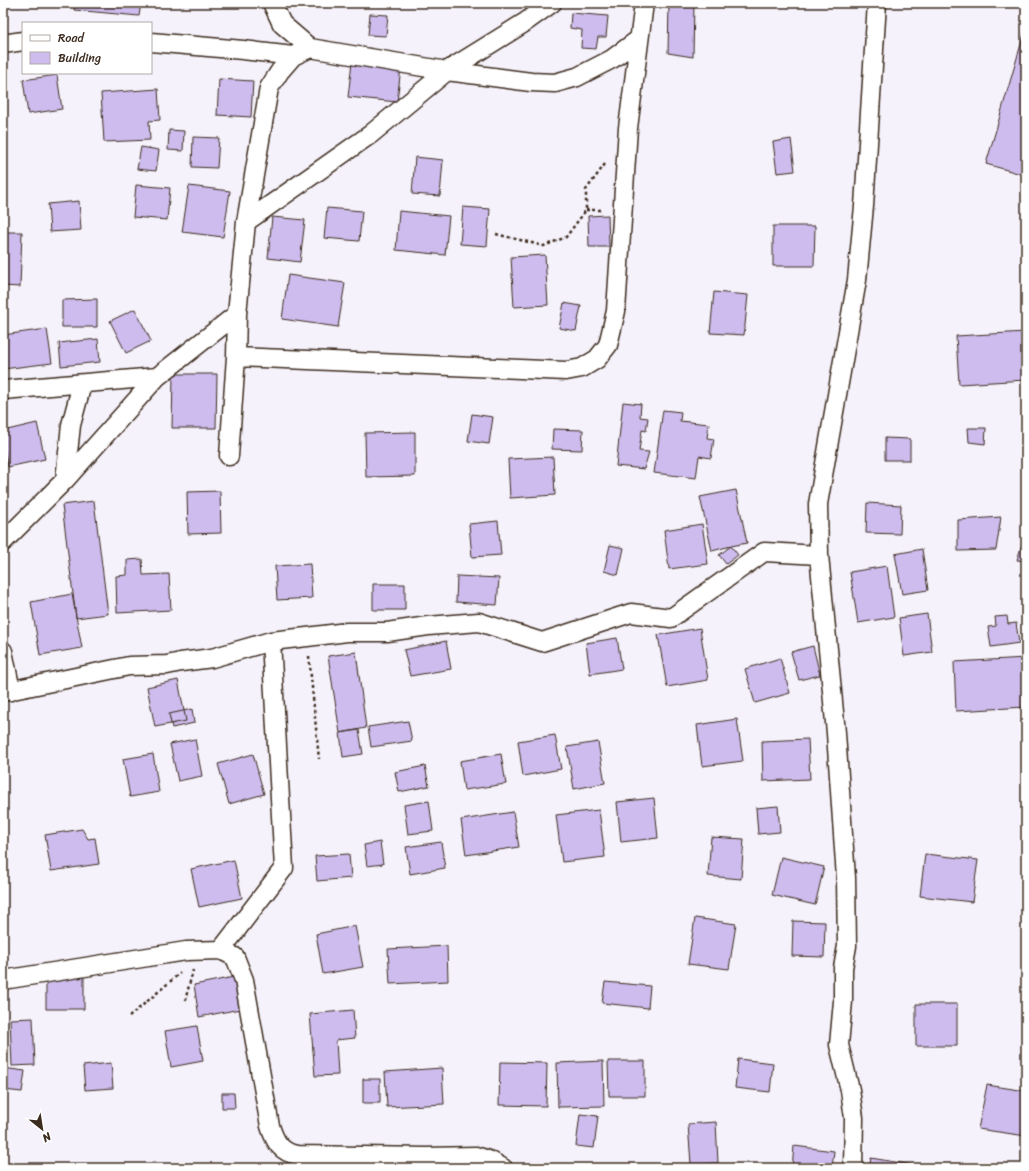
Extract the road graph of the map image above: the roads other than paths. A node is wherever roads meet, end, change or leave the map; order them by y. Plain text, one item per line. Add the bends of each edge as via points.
1 (272, 3) edge
2 (552, 3) edge
3 (644, 3) edge
4 (877, 3) edge
5 (640, 39) junction
6 (22, 41) edge
7 (152, 42) edge
8 (3, 44) edge
9 (310, 48) junction
10 (293, 56) junction
11 (446, 71) junction
12 (246, 222) junction
13 (237, 314) junction
14 (236, 357) junction
15 (157, 377) junction
16 (82, 384) junction
17 (3, 390) edge
18 (229, 456) dead end
19 (65, 480) junction
20 (3, 542) edge
21 (819, 555) junction
22 (270, 641) junction
23 (3, 651) edge
24 (7, 691) edge
25 (221, 950) junction
26 (3, 980) edge
27 (423, 1163) edge
28 (503, 1168) edge
29 (853, 1168) edge

1 - 9 street via 282,24
2 - 11 street
3 - 5 street
4 - 21 street via 857,280 818,504
5 - 11 street via 612,60 577,77 555,82 531,82
5 - 14 street via 628,128 616,311 608,345 597,359 582,368 566,371
6 - 8 street
7 - 10 street
9 - 10 street
9 - 11 street
10 - 12 street via 269,88
11 - 12 street via 371,134
12 - 13 street
13 - 14 street
13 - 15 street
14 - 18 street
15 - 16 street
15 - 19 street
16 - 17 street
16 - 19 street via 71,425
19 - 20 street
21 - 22 street via 764,552 671,618 631,613 542,642 479,622
21 - 29 street via 836,733 846,878 847,946 843,968 839,1045 854,1118
22 - 24 street via 212,658 167,665 129,666
22 - 25 street via 284,868
23 - 24 street
25 - 26 street via 186,951
25 - 27 street via 235,957 244,980 270,1126 273,1137 281,1149 298,1155
27 - 28 street via 476,1156

